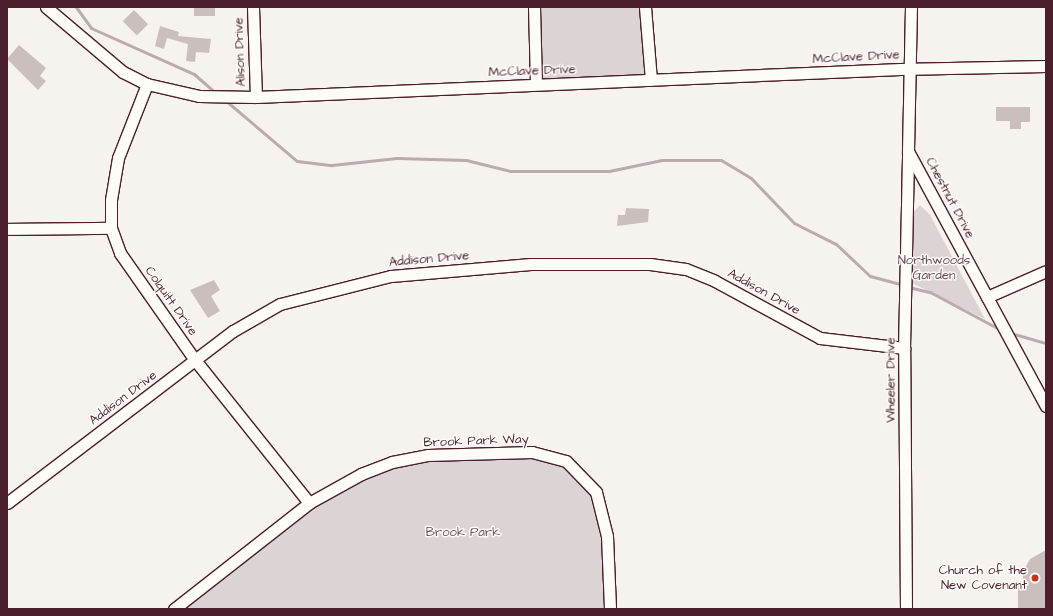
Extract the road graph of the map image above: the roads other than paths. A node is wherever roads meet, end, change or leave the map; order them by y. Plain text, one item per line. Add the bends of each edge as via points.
1 (46, 7) edge
2 (253, 7) edge
3 (534, 7) edge
4 (645, 7) edge
5 (911, 7) edge
6 (1046, 66) edge
7 (910, 69) junction
8 (651, 80) junction
9 (147, 84) junction
10 (536, 84) junction
11 (256, 97) junction
12 (908, 151) junction
13 (111, 228) junction
14 (7, 229) edge
15 (1046, 271) edge
16 (987, 297) junction
17 (904, 348) junction
18 (195, 360) junction
19 (1046, 406) edge
20 (7, 503) edge
21 (309, 503) junction
22 (174, 609) edge
23 (610, 609) edge
24 (906, 609) edge

1 - 9 street, McClave Drive via 122,72
2 - 11 street, Alison Drive
3 - 10 street
4 - 8 street
5 - 7 street, Chestnut Drive
6 - 7 street, McClave Drive
7 - 8 street, McClave Drive
7 - 12 street, Chestnut Drive
8 - 10 street, McClave Drive
9 - 11 street, McClave Drive via 211,96
9 - 13 street, Colquitt Drive via 118,158 111,200
10 - 11 street, McClave Drive
12 - 16 street, Chestnut Drive
12 - 17 street, Wheeler Drive
13 - 14 street
13 - 18 street, Colquitt Drive via 120,253
15 - 16 street
16 - 19 street, Chestnut Drive
17 - 18 street, Addison Drive via 820,338 715,281 686,269 600,262 391,276 337,287 280,304 233,331
17 - 24 street, Wheeler Drive
18 - 20 street, Addison Drive
18 - 21 street, Colquitt Drive
21 - 22 street, Brook Park Way
21 - 23 street, Brook Park Way via 361,474 392,462 428,455 532,452 566,461 596,492 604,514

